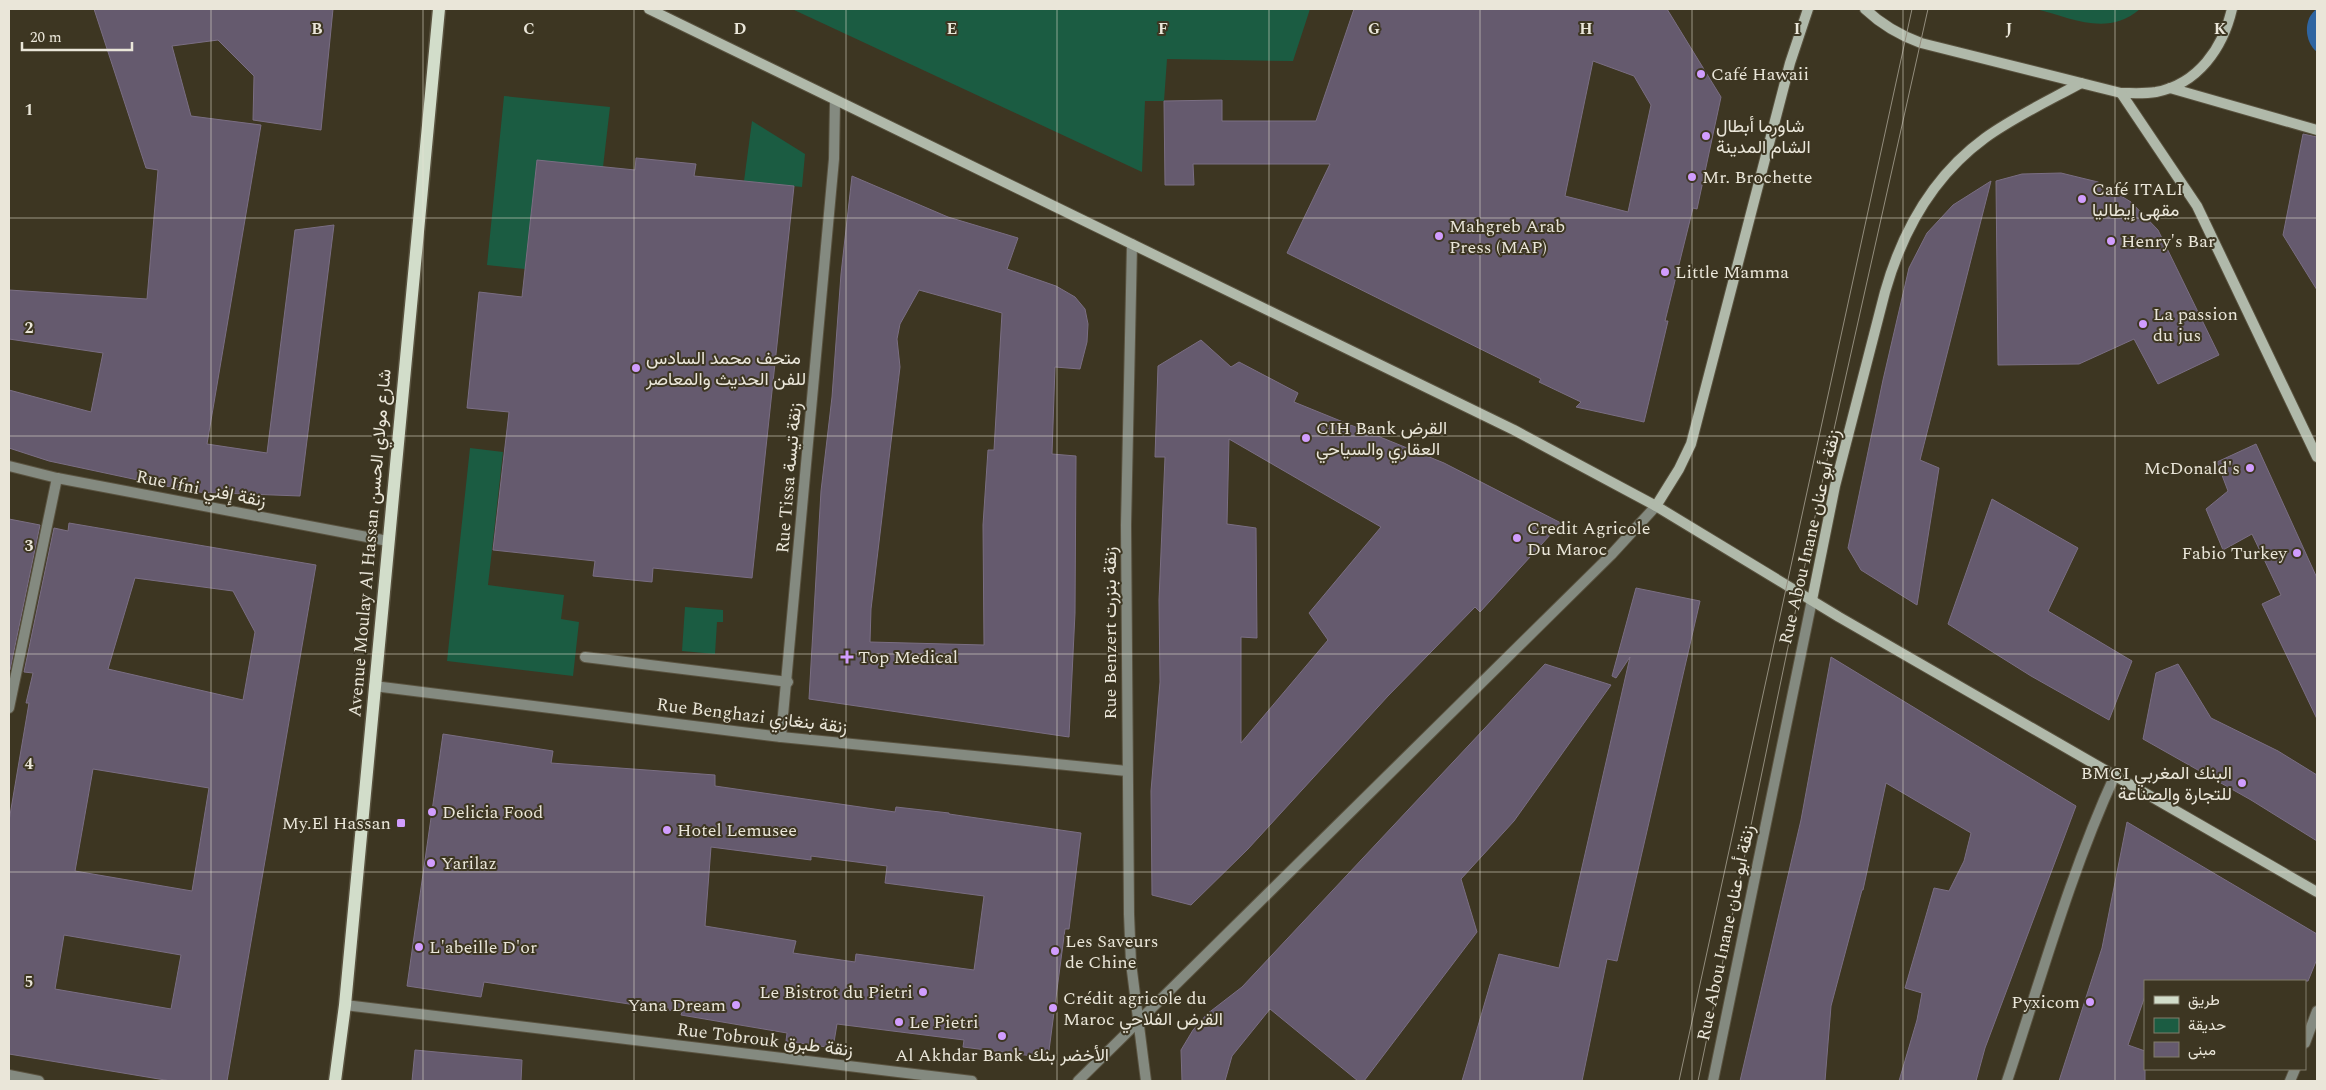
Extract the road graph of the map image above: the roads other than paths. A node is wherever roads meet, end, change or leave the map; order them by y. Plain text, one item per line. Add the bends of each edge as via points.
1 (439, 9) edge
2 (649, 9) edge
3 (1808, 9) edge
4 (1865, 9) edge
5 (2232, 9) edge
6 (2081, 83) junction
7 (2170, 88) junction
8 (2121, 93) junction
9 (835, 101) junction
10 (2317, 130) edge
11 (1132, 244) junction
12 (2317, 457) edge
13 (9, 466) edge
14 (57, 478) junction
15 (1656, 506) junction
16 (388, 541) junction
17 (1812, 600) junction
18 (585, 657) dead end
19 (788, 682) junction
20 (374, 686) junction
21 (9, 708) edge
22 (781, 737) junction
23 (1127, 771) junction
24 (2115, 775) junction
25 (2317, 892) edge
26 (345, 1005) junction
27 (2317, 1011) edge
28 (1139, 1021) junction
29 (2306, 1040) edge
30 (9, 1075) edge
31 (39, 1081) edge
32 (335, 1081) edge
33 (972, 1081) edge
34 (1078, 1081) edge
35 (1146, 1081) edge
36 (1713, 1081) edge
37 (2007, 1081) edge

1 - 16 main road, Avenue Moulay Al Hassan شارع مولاي الحسن
2 - 9 main road
3 - 15 main road via 1790,62 1691,444
4 - 6 main road via 1900,36
5 - 7 main road via 2219,46 2206,64
6 - 8 main road
6 - 17 main road, Rue Abou Inane زنقة أبو عنان via 1984,139 1948,172 1921,207 1906,234 1892,270 1835,486
7 - 8 main road
7 - 10 main road
8 - 12 main road via 2197,206
9 - 11 main road
9 - 19 street, Rue Tissa زنقة تيسة via 834,159
11 - 15 main road via 1514,430
11 - 23 street, Rue Benzert زنقة بنزرت via 1126,525
13 - 14 street, Rue Ifni زنقة إفني
14 - 16 street, Rue Ifni زنقة إفني
14 - 21 street
15 - 17 main road
15 - 28 street
16 - 20 main road, Avenue Moulay Al Hassan شارع مولاي الحسن
17 - 24 main road
17 - 36 street, Rue Abou Inane زنقة أبو عنان
18 - 19 street
19 - 22 street, Rue Tissa زنقة تيسة
20 - 22 street, Rue Benghazi زنقة بنغازي
20 - 26 main road, Avenue Moulay Al Hassan شارع مولاي الحسن
22 - 23 street, Rue Benghazi زنقة بنغازي
23 - 28 street, Rue Benzert زنقة بنزرت via 1131,963
24 - 25 main road
24 - 37 street via 2064,908
26 - 32 main road, Avenue Moulay Al Hassan شارع مولاي الحسن
26 - 33 street, Rue Tobrouk زنقة طبرق
27 - 29 street
28 - 34 street
28 - 35 street, Rue Benzert زنقة بنزرت
30 - 31 street

